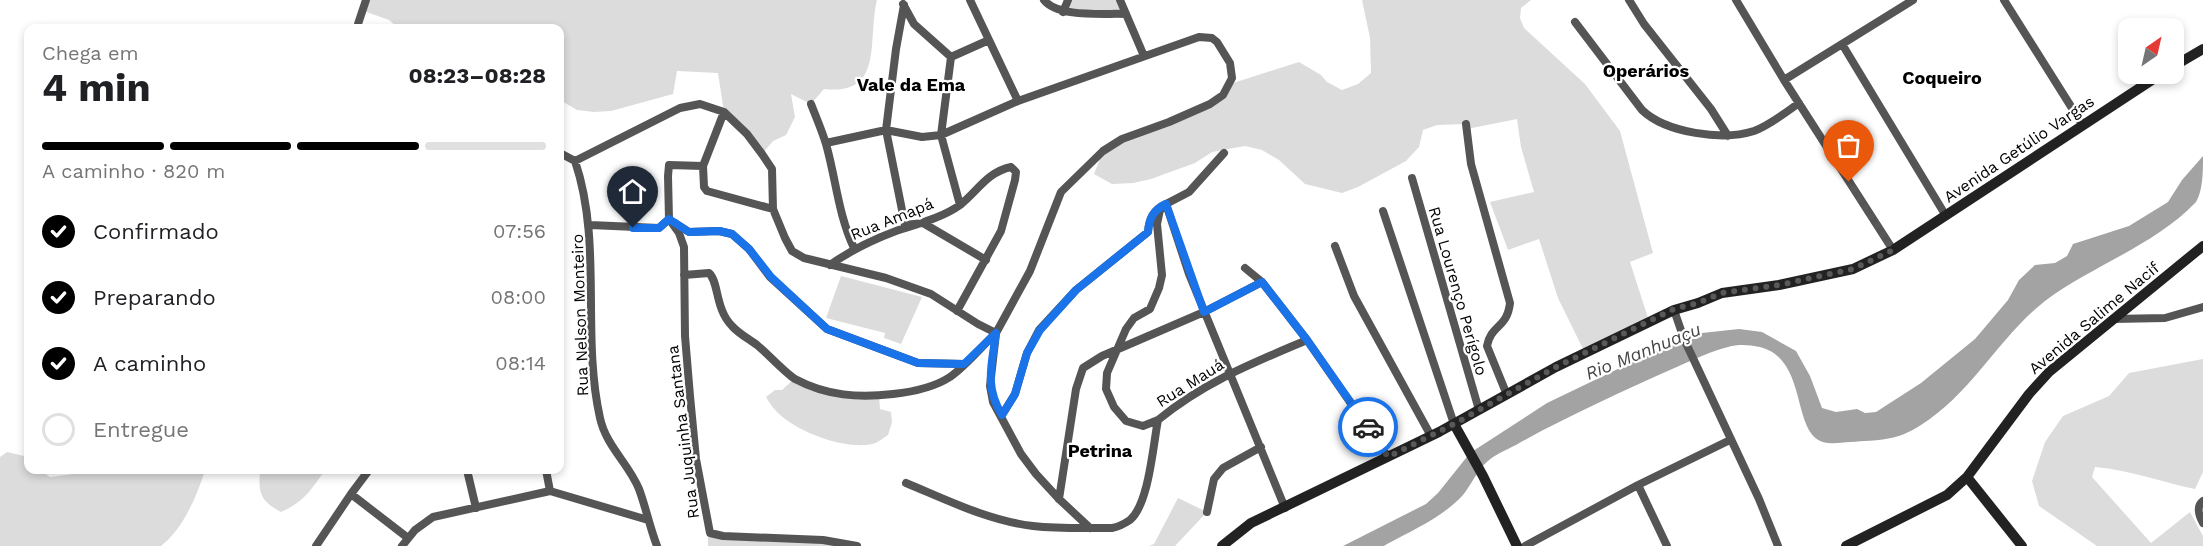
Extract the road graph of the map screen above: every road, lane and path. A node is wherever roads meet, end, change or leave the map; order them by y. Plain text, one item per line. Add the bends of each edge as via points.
1 (366, 0) edge
2 (970, 0) edge
3 (1044, 0) edge
4 (1068, 0) edge
5 (1120, 0) edge
6 (1629, 0) edge
7 (1736, 0) edge
8 (1913, 0) edge
9 (2004, 0) edge
10 (903, 2) edge
11 (1063, 12) junction
12 (1126, 14) junction
13 (1575, 22) dead end
14 (359, 24) edge
15 (989, 40) junction
16 (1842, 44) junction
17 (2203, 49) edge
18 (1144, 56) junction
19 (951, 57) junction
20 (2184, 60) edge
21 (1784, 80) junction
22 (2145, 84) edge
23 (1018, 101) junction
24 (811, 104) dead end
25 (1798, 104) junction
26 (724, 112) junction
27 (1466, 124) dead end
28 (2082, 124) junction
29 (886, 130) junction
30 (941, 135) junction
31 (1728, 136) junction
32 (826, 143) junction
33 (1224, 153) dead end
34 (564, 155) edge
35 (575, 161) junction
36 (704, 166) junction
37 (1412, 178) dead end
38 (1166, 204) junction
39 (960, 205) junction
40 (774, 209) junction
41 (1383, 211) dead end
42 (1946, 216) junction
43 (669, 219) junction
44 (923, 223) junction
45 (590, 225) junction
46 (1335, 246) dead end
47 (2203, 246) edge
48 (854, 248) junction
49 (1893, 250) junction
50 (986, 260) junction
51 (830, 265) junction
52 (1245, 268) dead end
53 (684, 275) junction
54 (1262, 282) junction
55 (2203, 307) edge
56 (1674, 309) junction
57 (957, 311) junction
58 (1204, 312) junction
59 (2112, 319) junction
60 (996, 333) junction
61 (1307, 340) junction
62 (1117, 350) junction
63 (964, 364) junction
64 (1231, 372) junction
65 (1507, 395) junction
66 (1479, 410) junction
67 (1002, 415) junction
68 (1158, 420) junction
69 (1454, 424) junction
70 (1431, 436) junction
71 (1730, 440) junction
72 (1261, 447) junction
73 (1388, 457) junction
74 (366, 474) edge
75 (468, 474) edge
76 (547, 474) edge
77 (1968, 477) junction
78 (906, 483) dead end
79 (1638, 485) junction
80 (550, 491) junction
81 (351, 494) junction
82 (1059, 499) junction
83 (2203, 501) edge
84 (476, 508) junction
85 (1286, 508) junction
86 (1207, 512) dead end
87 (648, 520) junction
88 (2203, 523) edge
89 (1090, 528) junction
90 (408, 538) junction
91 (316, 546) edge
92 (402, 546) edge
93 (657, 546) edge
94 (857, 546) edge
95 (1222, 546) edge
96 (1516, 546) edge
97 (1525, 546) edge
98 (1667, 546) edge
99 (1778, 546) edge
100 (1846, 546) edge
101 (2022, 546) edge

1 - 14 street
2 - 15 street
3 - 11 street
4 - 11 street
5 - 12 street
6 - 31 street
7 - 21 street
8 - 16 street
9 - 28 street
10 - 19 street via 914,24
10 - 29 street
11 - 12 street
12 - 18 street
13 - 31 street via 1652,119 1677,129
15 - 19 street
15 - 23 street
16 - 21 street
16 - 42 street
17 - 20 street
18 - 23 street
18 - 60 street via 1199,37 1212,38 1230,63 1230,84 1210,104 1122,139 1103,151 1061,192 1030,271
19 - 30 street
21 - 25 street
22 - 28 street, Avenida Getúlio Vargas
23 - 30 street
24 - 32 street
25 - 31 street via 1763,127
25 - 49 street
26 - 35 street via 700,104 680,108
26 - 36 street
26 - 40 street via 747,134 772,169
27 - 65 street via 1471,164 1510,303 1505,322 1493,331 1487,346
28 - 42 street, Avenida Getúlio Vargas
29 - 30 street via 921,137
29 - 32 street
29 - 44 street via 904,225
30 - 39 street
32 - 48 street via 839,205
33 - 38 street via 1189,192
34 - 35 street
35 - 45 street, Rua Nelson Monteiro via 584,185
36 - 40 street via 707,191
36 - 43 street via 669,165
37 - 66 street, Rua Lourenço Perígolo
38 - 58 street
38 - 62 street via 1160,210 1157,224 1162,275 1159,288 1150,309 1134,318
38 - 67 street via 1156,208 1148,232 1076,290 1040,330 1027,353 1015,394
39 - 44 street, Rua Amapá
39 - 50 street, Rua Amapá via 1001,169 1011,167 1016,172 1000,231
40 - 51 street via 792,251
41 - 69 street
42 - 49 street, Avenida Getúlio Vargas
43 - 45 street via 659,228
43 - 53 street, Rua Juquinha Santana via 684,247
43 - 63 street via 689,232 732,234 827,329 918,363
44 - 48 street, Rua Amapá
44 - 50 street
45 - 87 street, Rua Nelson Monteiro via 594,382 600,419 606,438 639,489
46 - 70 street via 1354,296
47 - 59 street, Avenida Salime Nacif
48 - 51 street, Rua Amapá
49 - 56 street, Avenida Getúlio Vargas via 1853,269 1722,293
50 - 57 street, Rua Amapá
51 - 57 street via 911,286
52 - 54 street
53 - 63 street via 708,273 714,281 720,310 733,328 795,378 832,394 856,397 909,393 949,377
53 - 94 street, Rua Juquinha Santana via 696,459 710,533
54 - 58 street
54 - 61 street
55 - 59 street via 2165,318
56 - 65 street, Avenida Getúlio Vargas
56 - 71 street
57 - 60 street
58 - 62 street
58 - 64 street
59 - 77 street, Avenida Salime Nacif via 2049,372
60 - 63 street
60 - 67 street via 990,386 993,402
61 - 64 street, Rua Mauá
61 - 73 street
62 - 68 street via 1107,374 1106,389 1114,407 1126,421 1137,425
62 - 82 street via 1083,368 1076,389
64 - 68 street, Rua Mauá
64 - 72 street
65 - 66 street, Avenida Getúlio Vargas
66 - 69 street, Avenida Getúlio Vargas
67 - 82 street via 1021,454
68 - 89 street, Rua Mauá via 1144,496 1136,512 1121,526
69 - 70 street, Avenida Getúlio Vargas
69 - 96 street
70 - 73 street, Avenida Getúlio Vargas
71 - 79 street
71 - 99 street
72 - 85 street
72 - 86 street via 1218,473
73 - 85 street, Avenida Getúlio Vargas
74 - 81 street
75 - 84 street
76 - 80 street
77 - 100 street, Avenida Salime Nacif via 1940,499
77 - 101 street
78 - 89 street, Rua Mauá via 1014,522
79 - 97 street
79 - 98 street
80 - 84 street
80 - 87 street
81 - 90 street
81 - 91 street
82 - 89 street
83 - 88 street via 2199,517
84 - 90 street via 433,517
85 - 95 street, Avenida Getúlio Vargas via 1251,523
87 - 93 street, Rua Nelson Monteiro
90 - 92 street

